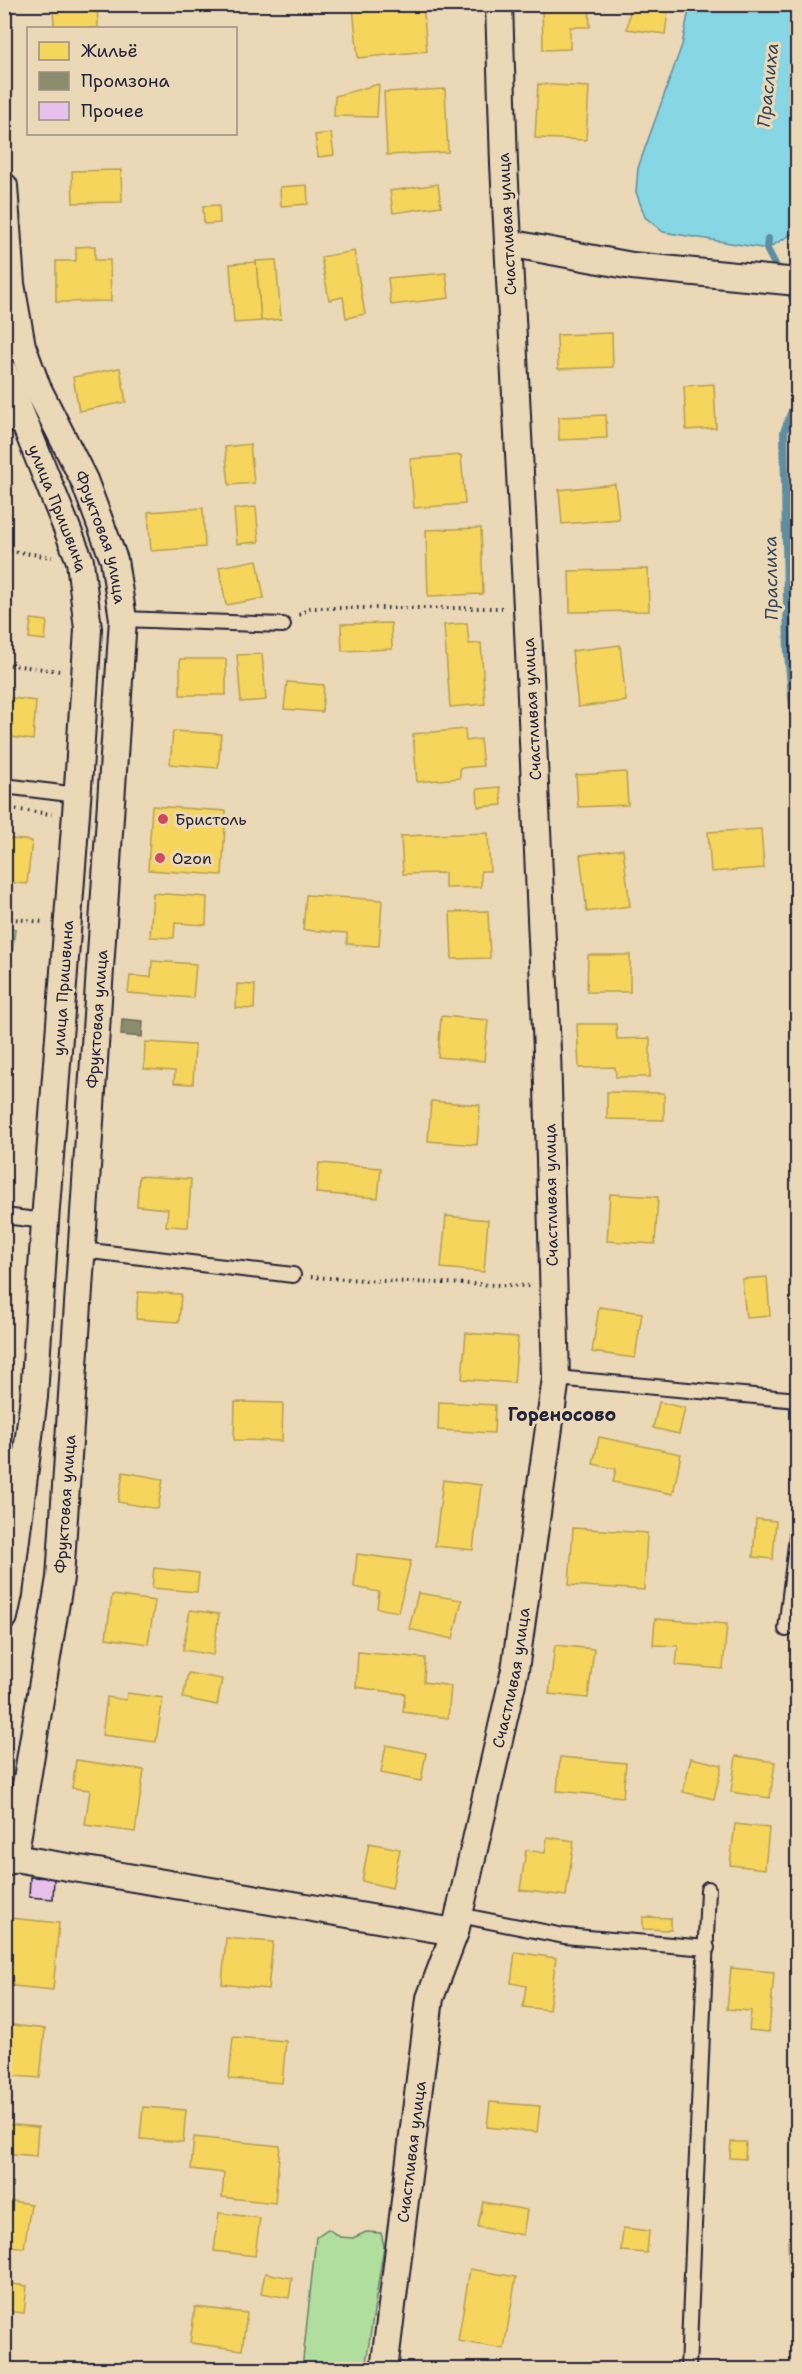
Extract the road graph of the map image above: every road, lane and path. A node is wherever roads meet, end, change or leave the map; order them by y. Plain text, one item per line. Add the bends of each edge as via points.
1 (499, 4) edge
2 (4, 186) edge
3 (508, 243) junction
4 (798, 282) edge
5 (4, 372) edge
6 (15, 425) edge
7 (4, 550) edge
8 (80, 561) junction
9 (527, 608) junction
10 (123, 619) junction
11 (283, 625) joint
12 (4, 664) edge
13 (86, 674) junction
14 (4, 786) edge
15 (78, 795) junction
16 (4, 808) edge
17 (53, 814) dead end
18 (4, 918) edge
19 (68, 925) junction
20 (4, 1216) edge
21 (45, 1221) junction
22 (82, 1250) junction
23 (292, 1275) joint
24 (553, 1286) junction
25 (556, 1378) junction
26 (798, 1400) edge
27 (798, 1528) edge
28 (4, 1617) edge
29 (786, 1629) dead end
30 (9, 1860) edge
31 (708, 1889) dead end
32 (457, 1923) junction
33 (707, 1948) junction
34 (384, 2370) edge
35 (688, 2370) edge

1 - 3 street, Счастливая улица
2 - 10 street, Фруктовая улица via 11,284 22,346 37,387 88,490 114,560
3 - 4 street via 632,266
3 - 9 street, Счастливая улица
5 - 6 street, улица Пришвина
6 - 8 street, улица Пришвина
7 - 8 path
8 - 13 street, улица Пришвина via 88,629
9 - 11 path via 310,608
9 - 24 street, Счастливая улица via 547,1039
10 - 11 lane
10 - 22 street, Фруктовая улица
12 - 13 path
13 - 15 street, улица Пришвина
14 - 15 lane
15 - 19 street, улица Пришвина
16 - 17 path
18 - 19 path
19 - 21 street, улица Пришвина
20 - 21 lane
21 - 28 street, улица Пришвина via 34,1396
22 - 23 lane
22 - 30 street, Фруктовая улица via 60,1578
23 - 24 path
24 - 25 street, Счастливая улица
25 - 26 lane
25 - 32 street, Счастливая улица via 515,1670
27 - 29 lane
30 - 32 street
31 - 33 lane
32 - 33 lane
32 - 34 street, Счастливая улица via 430,1998
33 - 35 lane

